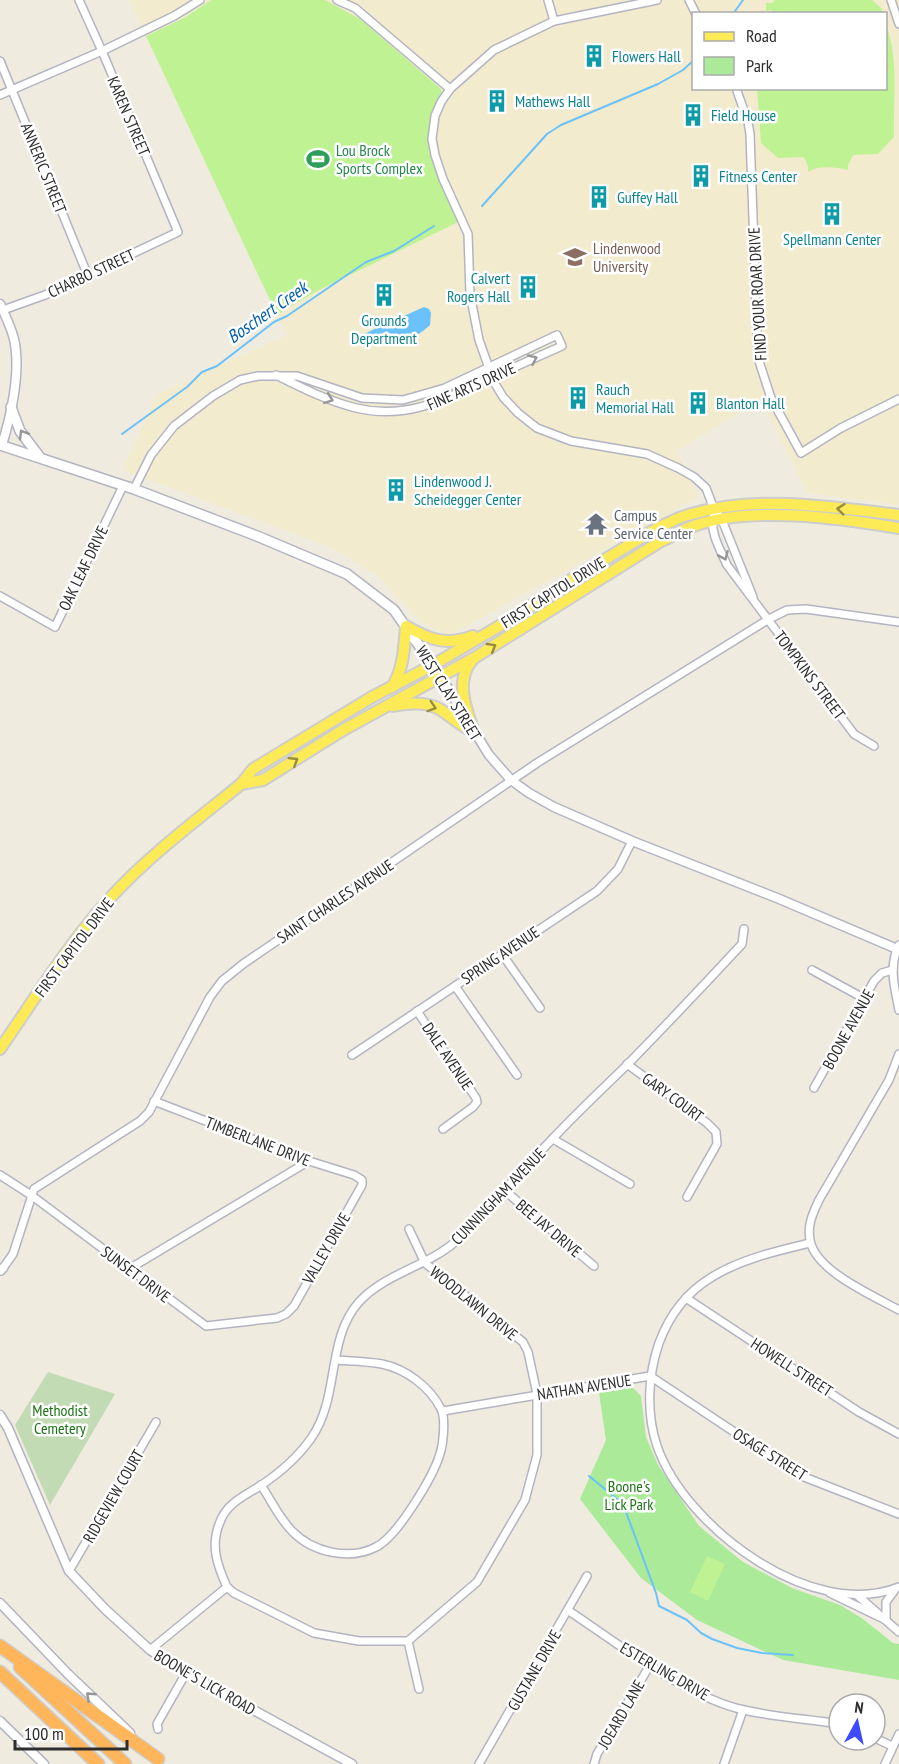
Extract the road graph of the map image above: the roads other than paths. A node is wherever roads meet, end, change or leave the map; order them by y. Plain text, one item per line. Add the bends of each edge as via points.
1 (79, 0) edge
2 (200, 0) edge
3 (337, 0) edge
4 (548, 0) edge
5 (657, 0) edge
6 (891, 0) edge
7 (554, 21) junction
8 (899, 24) edge
9 (102, 51) junction
10 (0, 61) edge
11 (450, 89) junction
12 (13, 90) junction
13 (737, 90) edge
14 (0, 95) edge
15 (178, 232) joint
16 (88, 276) junction
17 (1, 307) edge
18 (488, 367) junction
19 (276, 375) junction
20 (492, 378) junction
21 (899, 399) edge
22 (11, 407) junction
23 (1, 447) edge
24 (40, 457) junction
25 (123, 486) junction
26 (134, 489) junction
27 (714, 509) junction
28 (899, 515) edge
29 (717, 521) junction
30 (899, 528) edge
31 (0, 596) edge
32 (753, 597) junction
33 (769, 619) junction
34 (899, 622) edge
35 (501, 625) junction
36 (406, 626) junction
37 (474, 658) junction
38 (434, 665) junction
39 (441, 677) junction
40 (391, 688) junction
41 (383, 708) junction
42 (474, 732) junction
43 (874, 746) dead end
44 (511, 780) junction
45 (241, 784) junction
46 (632, 841) junction
47 (744, 929) dead end
48 (898, 947) edge
49 (502, 954) junction
50 (812, 970) dead end
51 (893, 970) junction
52 (455, 986) junction
53 (865, 999) junction
54 (540, 1008) dead end
55 (899, 1010) edge
56 (417, 1011) junction
57 (0, 1049) edge
58 (899, 1054) edge
59 (352, 1055) dead end
60 (627, 1064) junction
61 (517, 1075) dead end
62 (814, 1089) dead end
63 (154, 1101) junction
64 (443, 1129) dead end
65 (553, 1139) junction
66 (309, 1161) junction
67 (0, 1175) edge
68 (362, 1180) joint
69 (630, 1184) dead end
70 (504, 1190) junction
71 (31, 1195) junction
72 (687, 1197) dead end
73 (409, 1229) dead end
74 (810, 1243) junction
75 (425, 1263) junction
76 (594, 1266) dead end
77 (129, 1269) junction
78 (1, 1270) edge
79 (686, 1298) junction
80 (899, 1310) edge
81 (286, 1314) joint
82 (336, 1360) junction
83 (650, 1376) junction
84 (537, 1394) junction
85 (442, 1411) junction
86 (0, 1415) edge
87 (156, 1422) dead end
88 (899, 1434) edge
89 (261, 1485) junction
90 (899, 1514) edge
91 (69, 1571) junction
92 (587, 1576) dead end
93 (227, 1587) junction
94 (898, 1588) edge
95 (824, 1590) junction
96 (857, 1594) junction
97 (0, 1603) edge
98 (568, 1611) junction
99 (886, 1620) junction
100 (899, 1632) edge
101 (408, 1641) junction
102 (0, 1646) edge
103 (150, 1650) junction
104 (650, 1665) junction
105 (0, 1672) edge
106 (186, 1673) junction
107 (419, 1689) dead end
108 (743, 1710) junction
109 (0, 1721) edge
110 (827, 1722) edge
111 (158, 1729) dead end
112 (899, 1734) edge
113 (887, 1744) edge
114 (892, 1746) junction
115 (161, 1762) edge
116 (44, 1764) edge
117 (98, 1764) edge
118 (125, 1764) edge
119 (351, 1764) edge
120 (479, 1764) edge
121 (594, 1764) edge
122 (724, 1764) edge
123 (885, 1764) edge

1 - 9 street, KAREN STREET
2 - 9 street
3 - 11 street via 355,8
4 - 7 street
5 - 7 street
6 - 8 street
7 - 11 street via 494,50
9 - 12 street
9 - 15 street, KAREN STREET
10 - 12 street, ANNERIC STREET
11 - 18 street via 435,116 432,140 443,178 468,234 470,294
12 - 14 street
12 - 16 street, ANNERIC STREET
13 - 21 street, FIND YOUR ROAR DRIVE via 750,134 758,358 774,404 801,453
15 - 16 street, CHARBO STREET
16 - 17 street, CHARBO STREET via 45,295
17 - 22 street via 14,338
18 - 19 street, FINE ARTS DRIVE via 442,390 391,401 362,398 297,376
18 - 20 street
20 -> 18 street, FINE ARTS DRIVE via 562,346 557,335
19 -> 20 street, FINE ARTS DRIVE via 335,402 382,412 426,407
19 - 26 street, FINE ARTS DRIVE via 240,380 174,426 152,455
20 - 27 street via 503,397 537,428 571,441 647,454 699,482
22 - 23 street
24 -> 22 main road via 20,431
23 - 24 main road, WEST CLAY STREET
24 - 25 main road, WEST CLAY STREET
25 - 26 main road, WEST CLAY STREET
25 - 31 street, OAK LEAF DRIVE via 55,627
26 - 36 main road, WEST CLAY STREET via 347,574 394,610
28 -> 27 main road, FIRST CAPITOL DRIVE via 769,503
27 - 29 street, TOMPKINS STREET
27 - 35 main road, FIRST CAPITOL DRIVE via 686,515 654,530
29 - 30 main road, FIRST CAPITOL DRIVE via 772,516
29 - 32 street, TOMPKINS STREET
29 -> 32 street, TOMPKINS STREET via 717,542 727,565
37 -> 29 main road, FIRST CAPITOL DRIVE via 661,542 692,527
32 - 33 street, TOMPKINS STREET
33 - 34 street via 787,610 806,609
33 - 43 street, TOMPKINS STREET via 854,734
33 - 44 street, SAINT CHARLES AVENUE
35 - 36 main road via 460,641 428,638
35 - 38 main road, FIRST CAPITOL DRIVE
36 - 38 main road, WEST CLAY STREET
36 - 40 main road via 402,664
37 - 39 main road, FIRST CAPITOL DRIVE
37 - 42 main road via 464,680 463,701
38 - 39 main road, WEST CLAY STREET
38 - 40 main road, FIRST CAPITOL DRIVE
39 - 41 main road, FIRST CAPITOL DRIVE
39 - 42 street, WEST CLAY STREET
40 - 45 main road, FIRST CAPITOL DRIVE via 274,756 254,769
41 -> 42 main road via 426,705
45 -> 41 main road, FIRST CAPITOL DRIVE via 263,780
42 - 44 street, WEST CLAY STREET
44 - 46 street, WEST CLAY STREET via 554,807
44 - 63 street, SAINT CHARLES AVENUE via 222,981
45 - 57 main road, FIRST CAPITOL DRIVE via 168,842 112,896 69,949
46 - 48 street, WEST CLAY STREET
46 - 49 street, SPRING AVENUE via 608,882
47 - 60 street, CUNNINGHAM AVENUE via 742,944
48 - 51 street
49 - 52 street, SPRING AVENUE
49 - 54 street
50 - 53 street
51 - 53 street, BOONE AVENUE via 878,976
51 - 55 street
52 - 56 street, SPRING AVENUE
52 - 61 street
53 - 62 street, BOONE AVENUE
56 - 59 street, SPRING AVENUE
56 - 64 street, DALE AVENUE via 477,1102
58 - 74 street via 889,1080 811,1216
60 - 65 street, CUNNINGHAM AVENUE
60 - 72 street, GARY COURT via 716,1132 717,1144
63 - 66 street, TIMBERLANE DRIVE
63 - 71 street, SAINT CHARLES AVENUE via 140,1121 38,1185
65 - 69 street
65 - 70 street, CUNNINGHAM AVENUE
66 - 68 street, TIMBERLANE DRIVE
66 - 77 street
67 - 71 street, SUNSET DRIVE
68 - 81 street, VALLEY DRIVE
70 - 75 street, CUNNINGHAM AVENUE via 456,1242
70 - 76 street, BEE JAY DRIVE
71 - 77 street, SUNSET DRIVE
71 - 78 street via 13,1254
73 - 75 street
74 - 79 street, NATHAN AVENUE via 725,1270
74 - 80 street via 831,1271
75 - 82 street, CUNNINGHAM AVENUE via 386,1280 358,1303 346,1321
75 - 84 street, WOODLAWN DRIVE via 523,1342
77 - 81 street, SUNSET DRIVE via 206,1326
79 - 83 street, NATHAN AVENUE via 662,1335
79 - 88 street, HOWELL STREET
82 - 85 street via 396,1368 422,1384
82 - 89 street, CUNNINGHAM AVENUE via 329,1400 312,1437 298,1455
83 - 84 street, NATHAN AVENUE
83 - 90 street, OSAGE STREET via 798,1475
83 - 95 street via 651,1412 658,1447 692,1506 753,1559
84 - 85 street, NATHAN AVENUE
84 - 101 street, WOODLAWN DRIVE via 537,1455 525,1500 477,1582
85 - 89 street via 440,1455 415,1504 376,1547 355,1553 332,1553 311,1545 292,1532
86 - 91 street, BOONE'S LICK ROAD
87 - 91 street, RIDGEVIEW COURT
89 - 93 street, CUNNINGHAM AVENUE via 242,1496 221,1519 214,1548
91 - 103 street, BOONE'S LICK ROAD
92 - 98 street, GUSTANE DRIVE
93 - 101 street via 314,1633 359,1641
93 - 103 street
94 - 96 street
94 - 99 street via 886,1602
95 - 96 street
95 - 99 street
96 - 99 street
115 -> 97 street
98 - 104 street, ESTERLING DRIVE
98 - 120 street, GUSTANE DRIVE
99 - 100 street
101 - 107 street
102 - 115 highway
102 - 118 highway
103 - 106 street, BOONE'S LICK ROAD
104 - 108 street, ESTERLING DRIVE via 696,1691
104 - 121 street, JOEARD LANE
105 - 117 highway
106 - 111 street
106 - 119 street, BOONE'S LICK ROAD
108 - 110 street, ESTERLING DRIVE
108 - 122 street
109 - 116 street
112 - 114 street
113 - 114 street
114 - 123 street

